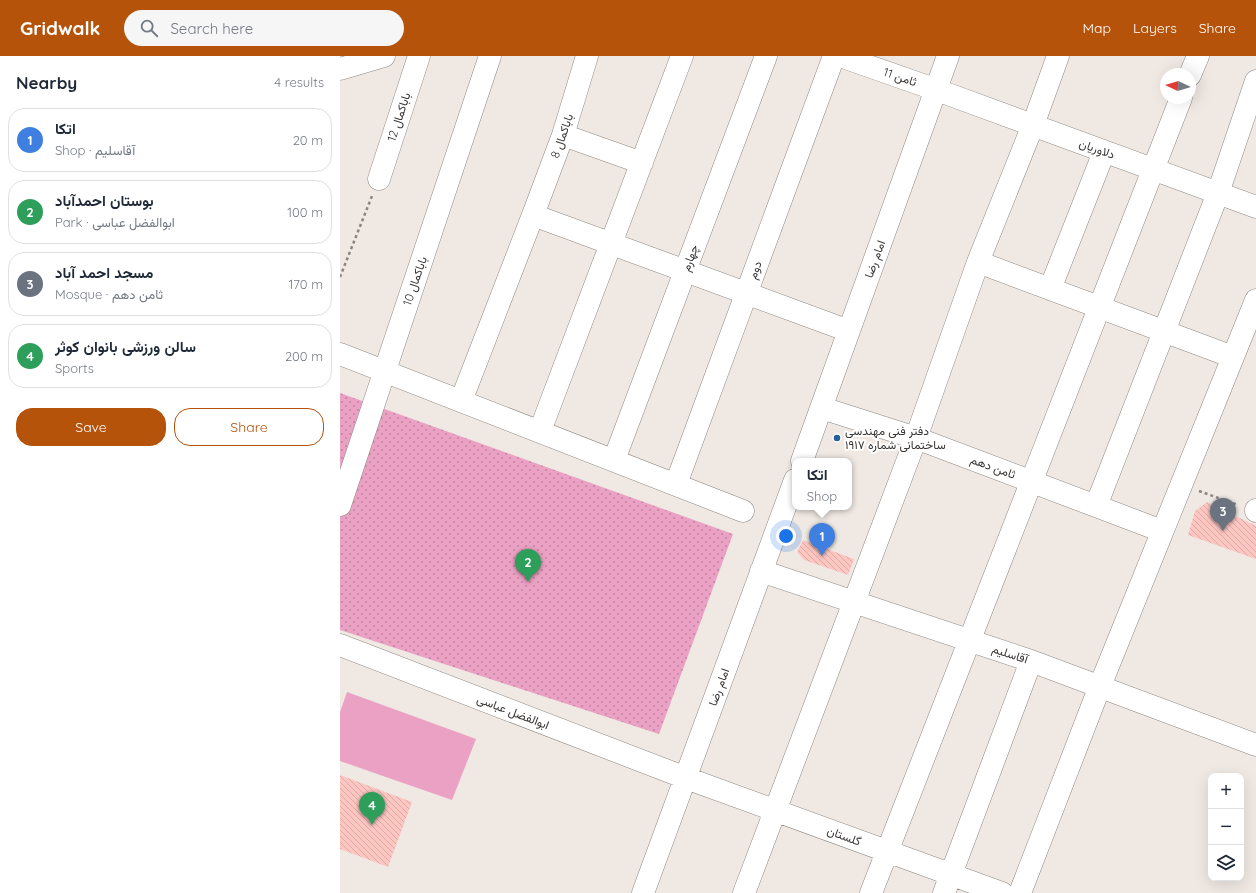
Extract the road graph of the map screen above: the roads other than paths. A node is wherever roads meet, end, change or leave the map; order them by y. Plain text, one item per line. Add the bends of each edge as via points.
1 (384, 56) edge
2 (419, 56) edge
3 (490, 56) edge
4 (587, 56) edge
5 (682, 56) edge
6 (766, 56) edge
7 (834, 56) edge
8 (840, 56) edge
9 (948, 56) edge
10 (1058, 56) edge
11 (1198, 56) edge
12 (348, 63) edge
13 (1193, 68) edge
14 (1256, 81) edge
15 (937, 90) junction
16 (1179, 104) edge
17 (1033, 125) junction
18 (563, 135) junction
19 (1104, 152) junction
20 (642, 163) junction
21 (1153, 169) junction
22 (379, 179) road end
23 (1218, 193) junction
24 (1256, 207) edge
25 (533, 215) junction
26 (611, 244) junction
27 (978, 262) junction
28 (685, 271) junction
29 (1050, 289) junction
30 (746, 293) junction
31 (1256, 300) edge
32 (1099, 308) junction
33 (849, 331) junction
34 (1164, 332) junction
35 (340, 354) edge
36 (1233, 357) junction
37 (385, 371) junction
38 (461, 400) junction
39 (822, 408) junction
40 (540, 431) junction
41 (916, 438) junction
42 (803, 458) edge
43 (614, 460) junction
44 (1032, 481) junction
45 (676, 484) junction
46 (792, 488) edge
47 (340, 505) edge
48 (1096, 506) junction
49 (743, 511) dead end
50 (1162, 531) junction
51 (761, 571) junction
52 (853, 602) junction
53 (970, 640) junction
54 (340, 645) edge
55 (1031, 661) junction
56 (1100, 686) junction
57 (1256, 745) edge
58 (686, 778) junction
59 (775, 811) junction
60 (888, 852) junction
61 (947, 884) edge
62 (644, 893) edge
63 (744, 893) edge
64 (871, 893) edge
65 (1002, 893) edge
66 (1020, 893) edge

1 - 12 street
2 - 22 street, باباکمال 12
3 - 37 street, باباکمال 10
4 - 18 street, باباکمال 8
5 - 20 street
6 - 28 street, چهارم
7 - 30 street, دوم
8 - 15 street, ثامن 11
9 - 15 street, امام رضا
10 - 17 street
11 - 13 street
14 - 23 street
15 - 17 street, دلاوریان
15 - 33 street, امام رضا
16 - 21 street
17 - 19 street, دلاوریان
17 - 27 street
18 - 20 street
18 - 25 street, باباکمال 8
19 - 21 street, دلاوریان
19 - 29 street
20 - 26 street
21 - 23 street, دلاوریان
21 - 32 street
23 - 24 street, دلاوریان
23 - 34 street
25 - 26 street
25 - 38 street, باباکمال 8
26 - 28 street
26 - 40 street
27 - 29 street
27 - 41 street
28 - 30 street
28 - 43 street, چهارم
29 - 32 street
30 - 33 street
30 - 45 street, دوم
31 - 36 street
32 - 34 street
32 - 44 street
33 - 39 street, امام رضا
34 - 36 street
34 - 48 street
35 - 37 street
36 - 50 street
37 - 38 street
37 - 47 street, باباکمال 10
38 - 40 street
39 - 41 street, ثامن دهم
39 - 42 street, امام رضا
40 - 43 street
41 - 44 street, ثامن دهم
41 - 52 street
43 - 45 street
44 - 48 street, ثامن دهم
44 - 53 street
45 - 49 street
46 - 51 street, امام رضا
48 - 50 street, ثامن دهم
50 - 56 street
51 - 52 street, آقاسلیم
51 - 58 street, امام رضا
52 - 53 street, آقاسلیم
52 - 59 street
53 - 55 street, آقاسلیم
53 - 60 street
54 - 58 street, ابوالفضل عباسی
55 - 56 street, آقاسلیم
55 - 61 street
56 - 57 street, آقاسلیم
56 - 66 street
58 - 59 street, گلستان
58 - 62 street, امام رضا
59 - 60 street, گلستان
59 - 63 street
60 - 61 street, گلستان
60 - 64 street
61 - 65 street, گلستان

